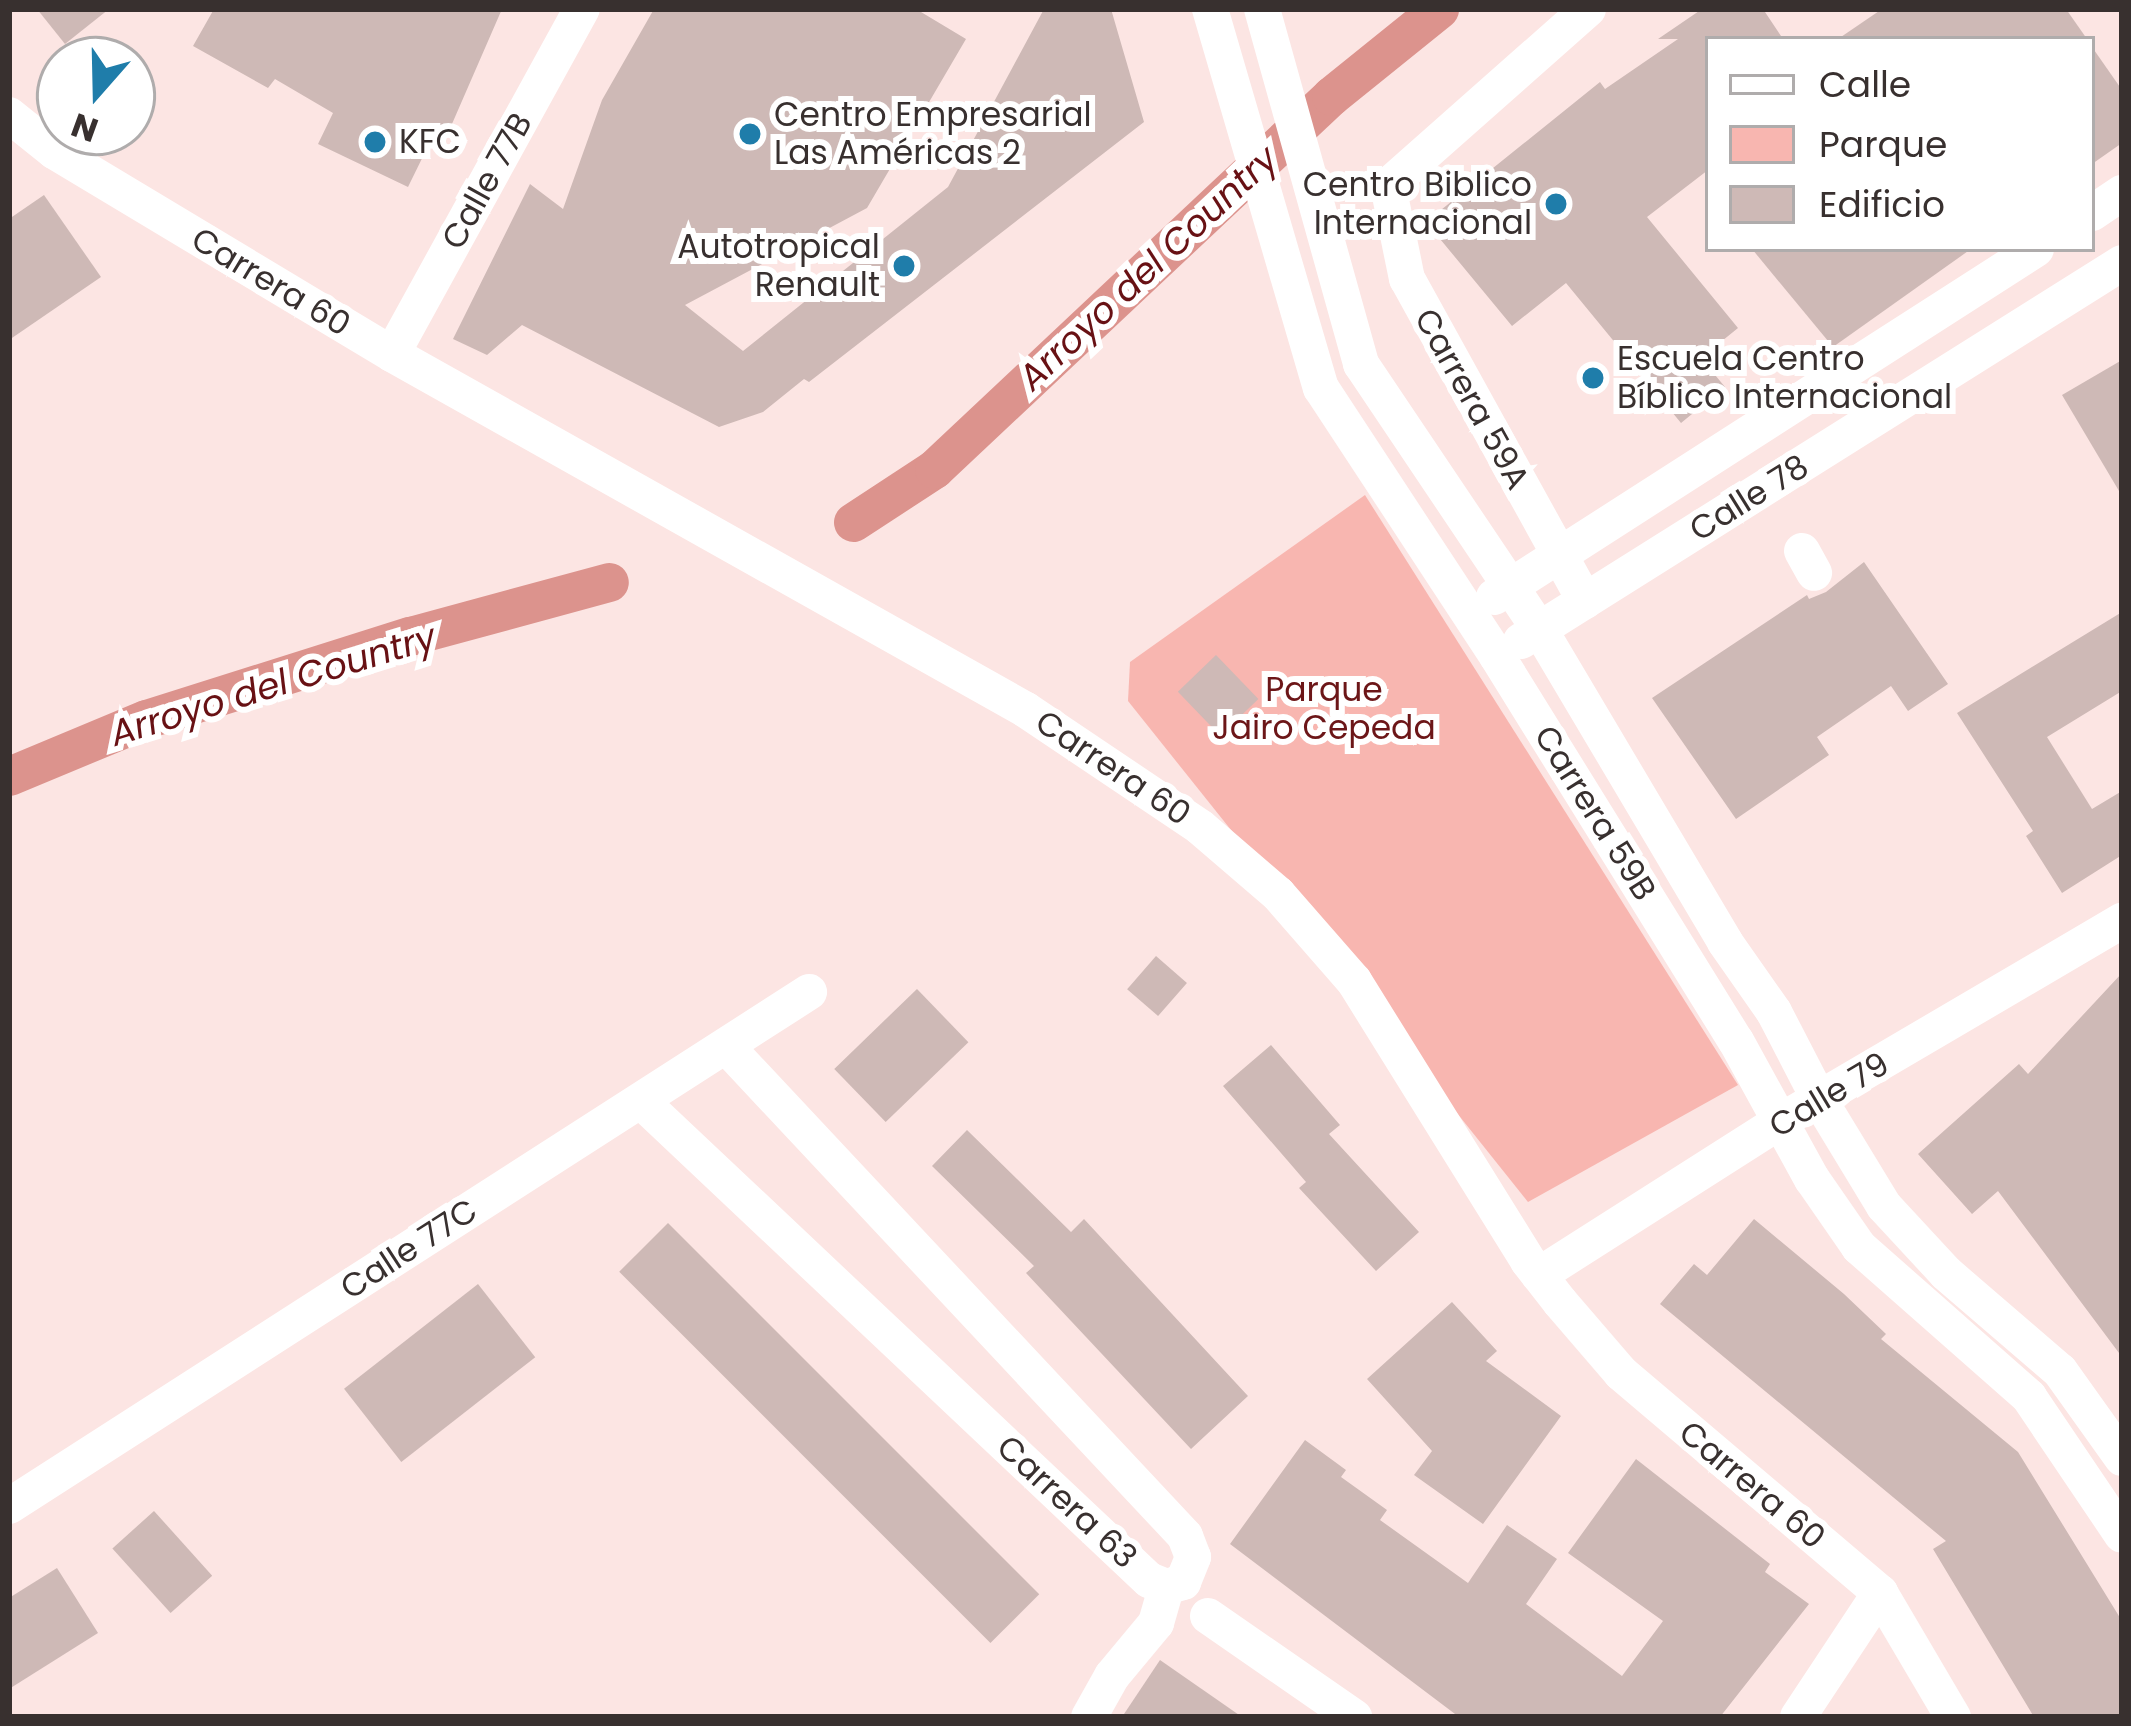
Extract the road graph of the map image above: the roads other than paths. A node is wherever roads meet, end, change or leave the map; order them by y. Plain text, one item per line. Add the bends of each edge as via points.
1 (582, 9) edge
2 (1210, 9) edge
3 (1262, 9) edge
4 (1588, 9) edge
5 (9, 115) edge
6 (2122, 193) edge
7 (2095, 210) edge
8 (2031, 252) edge
9 (2122, 263) edge
10 (392, 354) junction
11 (1560, 560) junction
12 (1511, 586) junction
13 (1585, 601) junction
14 (1470, 613) junction
15 (1540, 630) junction
16 (1497, 656) junction
17 (2122, 921) edge
18 (809, 992) dead end
19 (727, 1046) junction
20 (1819, 1099) junction
21 (641, 1101) junction
22 (1779, 1122) junction
23 (1539, 1275) junction
24 (2122, 1458) edge
25 (9, 1506) edge
26 (2122, 1535) edge
27 (1166, 1588) junction
28 (1880, 1593) junction
29 (1208, 1616) dead end
30 (1089, 1717) edge
31 (1354, 1717) edge
32 (1798, 1717) edge
33 (1953, 1717) edge

1 - 10 street, Calle 77B
2 - 14 street, Carrera 59B via 1321,388
3 - 12 street, Carrera 59B via 1361,364
4 - 11 street, Carrera 59A via 1388,186 1407,279
5 - 10 street, Carrera 60 via 54,151
6 - 7 street
8 - 11 street, Calle 78
9 - 13 street, Calle 78
10 - 23 street, Carrera 60 via 1026,710 1200,826 1278,895 1354,981
11 - 12 street, Calle 78
11 - 13 street, Carrera 59A
12 - 14 street, Calle 78
12 - 15 street, Carrera 59B
13 - 15 street, Calle 78
14 - 16 street, Carrera 59B
15 - 16 street, Calle 78
15 - 20 street, Carrera 59B
16 - 22 street, Carrera 59B
17 - 20 street, Calle 79
18 - 19 street, Calle 77C
19 - 21 street, Calle 77C
19 - 27 street, Carrera 63 via 1185,1536 1192,1566 1183,1582
20 - 22 street, Calle 79
20 - 24 street, Carrera 59B via 1885,1206 1946,1273 2060,1371
21 - 25 street, Calle 77C
21 - 27 street, Carrera 63
22 - 23 street, Calle 79
22 - 26 street, Carrera 59B via 1859,1247 2029,1397
23 - 28 street, Carrera 60 via 1621,1373
27 - 30 street via 1156,1623
28 - 32 street
28 - 33 street, Carrera 60
29 - 31 street

